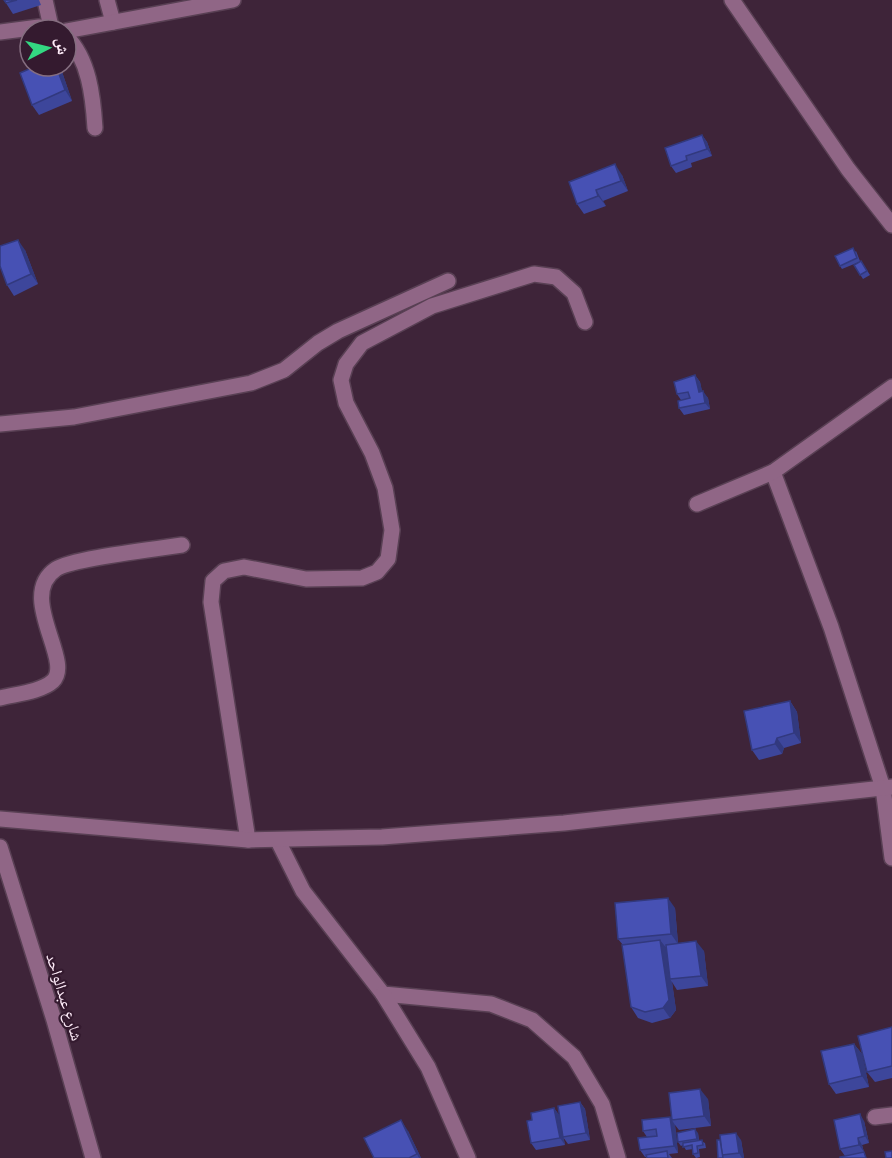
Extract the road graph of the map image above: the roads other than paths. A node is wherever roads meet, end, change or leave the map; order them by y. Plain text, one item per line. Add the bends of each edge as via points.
1 (45, 0) edge
2 (107, 0) edge
3 (233, 0) edge
4 (732, 0) edge
5 (53, 18) edge
6 (113, 22) junction
7 (78, 26) edge
8 (18, 31) edge
9 (0, 32) edge
10 (78, 51) edge
11 (95, 128) dead end
12 (892, 225) edge
13 (448, 281) dead end
14 (585, 322) dead end
15 (892, 387) edge
16 (0, 424) edge
17 (773, 472) junction
18 (697, 504) dead end
19 (183, 545) dead end
20 (0, 698) edge
21 (888, 787) edge
22 (0, 819) edge
23 (248, 840) junction
24 (278, 841) junction
25 (0, 847) edge
26 (892, 858) edge
27 (383, 994) junction
28 (892, 1115) edge
29 (874, 1117) dead end
30 (93, 1158) edge
31 (468, 1158) edge
32 (618, 1158) edge

1 - 5 street
2 - 6 street
3 - 6 street
4 - 12 street
6 - 7 street
8 - 9 street
10 - 11 street via 85,65
13 - 16 street via 338,331 284,370 251,383 74,417
14 - 23 street via 574,293 556,278 534,274 432,306 362,343 346,364 341,380 346,403 385,488 392,530 388,559 377,572 362,578 306,579 244,567 224,571 213,581 211,602
15 - 17 street
17 - 18 street
17 - 21 street
19 - 20 street via 76,563 58,567 48,575 42,587 42,608 57,658 57,675 40,687
21 - 24 street via 564,823
21 - 26 street
22 - 23 street
23 - 24 street
24 - 27 street via 303,891
25 - 30 street, شارع عبدالواحد
27 - 31 street via 428,1066
27 - 32 street via 491,1004 532,1020 574,1057 602,1104
28 - 29 street

